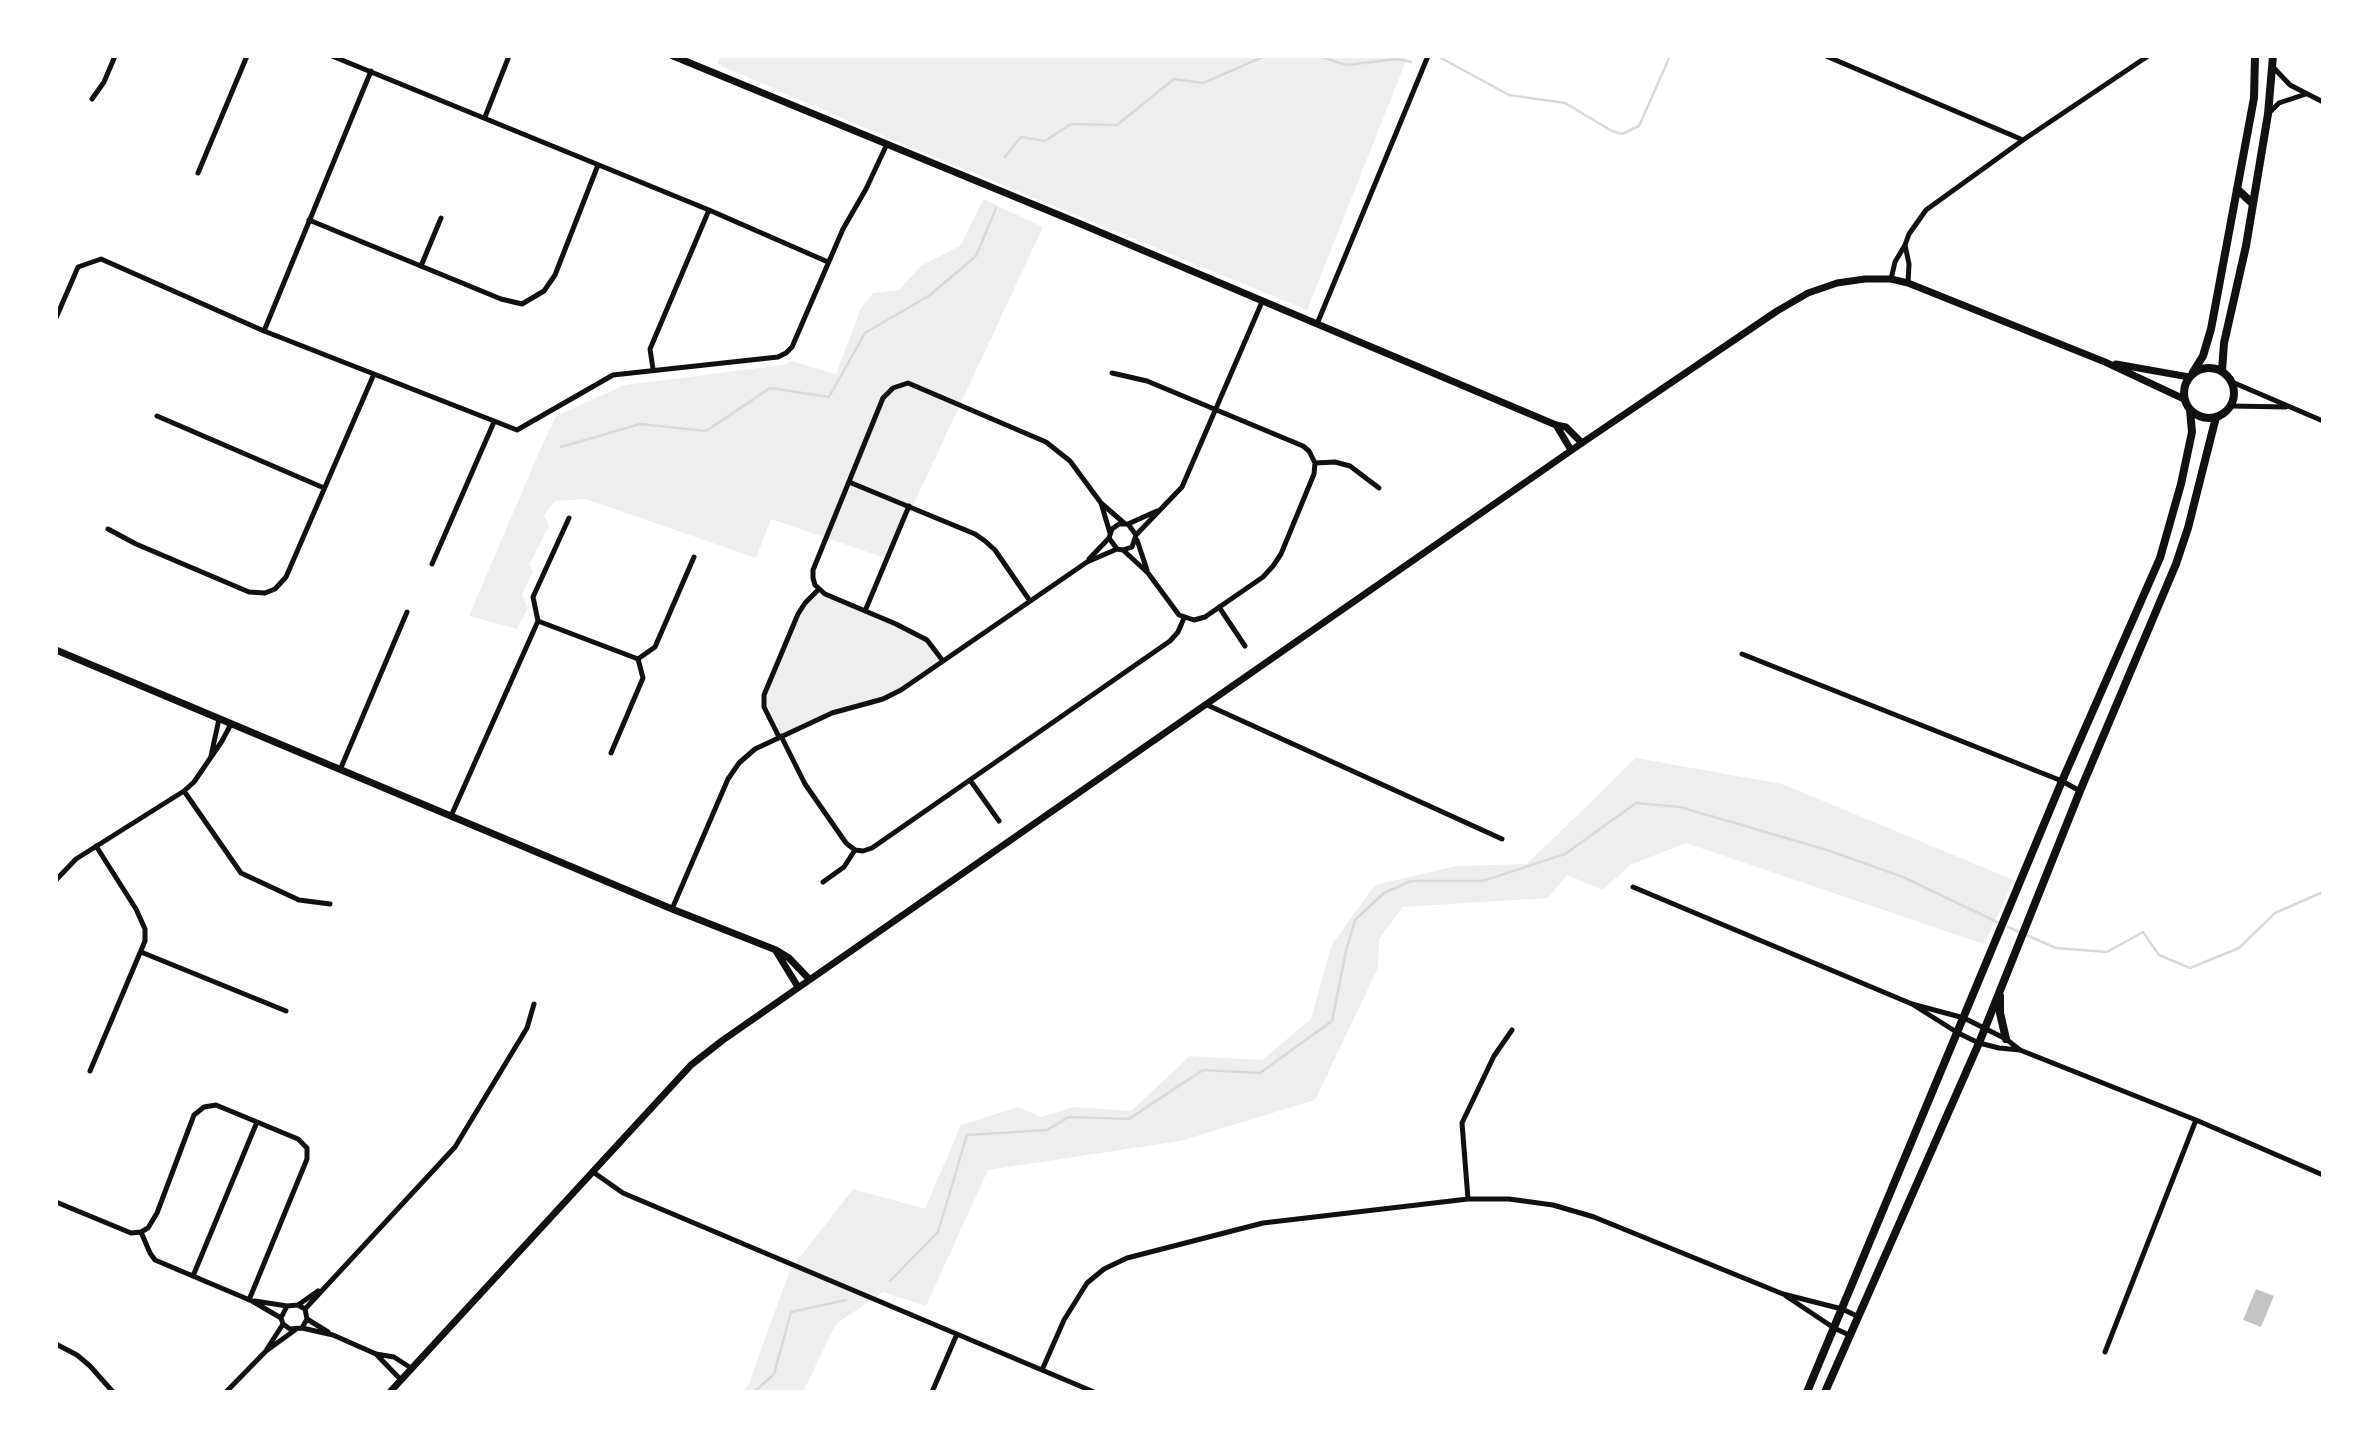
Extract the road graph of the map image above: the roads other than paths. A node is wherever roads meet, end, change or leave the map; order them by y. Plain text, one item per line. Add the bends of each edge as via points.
1 (115, 56) edge
2 (247, 56) edge
3 (332, 56) edge
4 (509, 56) edge
5 (673, 56) edge
6 (1428, 56) edge
7 (1826, 56) edge
8 (2148, 56) edge
9 (2255, 56) edge
10 (2273, 56) edge
11 (2272, 66) junction
12 (371, 71) junction
13 (2306, 94) junction
14 (92, 99) dead end
15 (2323, 102) edge
16 (2268, 114) junction
17 (485, 117) junction
18 (2023, 140) junction
19 (887, 144) junction
20 (598, 165) junction
21 (198, 173) dead end
22 (2237, 189) junction
23 (2253, 204) junction
24 (709, 210) junction
25 (441, 218) dead end
26 (309, 220) junction
27 (1905, 245) junction
28 (828, 262) junction
29 (421, 266) junction
30 (1891, 279) junction
31 (1908, 283) junction
32 (1262, 302) junction
33 (56, 318) edge
34 (1317, 324) junction
35 (264, 331) junction
36 (2105, 362) junction
37 (653, 369) junction
38 (2222, 371) junction
39 (1112, 373) dead end
40 (374, 374) junction
41 (2191, 374) junction
42 (2232, 382) junction
43 (2183, 399) junction
44 (2231, 405) junction
45 (2289, 407) junction
46 (1215, 410) junction
47 (2190, 411) junction
48 (157, 416) dead end
49 (2216, 417) junction
50 (2323, 421) edge
51 (494, 422) junction
52 (1556, 425) junction
53 (1582, 443) junction
54 (1571, 450) junction
55 (1315, 463) junction
56 (849, 482) junction
57 (324, 488) junction
58 (1379, 488) dead end
59 (1101, 503) junction
60 (909, 506) junction
61 (1160, 510) junction
62 (569, 517) dead end
63 (1126, 524) junction
64 (108, 529) dead end
65 (1109, 535) junction
66 (1136, 537) junction
67 (1120, 550) junction
68 (694, 556) dead end
69 (1087, 562) junction
70 (432, 564) dead end
71 (1148, 573) junction
72 (819, 589) junction
73 (1030, 601) junction
74 (1219, 607) junction
75 (865, 611) junction
76 (407, 612) dead end
77 (1184, 618) junction
78 (538, 621) junction
79 (1245, 646) dead end
80 (56, 650) edge
81 (2119, 653) junction
82 (1742, 654) dead end
83 (638, 659) junction
84 (943, 660) junction
85 (2135, 660) junction
86 (1205, 704) junction
87 (219, 719) junction
88 (231, 724) junction
89 (780, 737) junction
90 (611, 753) dead end
91 (211, 756) junction
92 (340, 770) junction
93 (970, 780) junction
94 (2063, 781) junction
95 (184, 791) junction
96 (2080, 791) junction
97 (451, 816) junction
98 (999, 821) dead end
99 (1502, 839) dead end
100 (96, 846) junction
101 (855, 850) junction
102 (56, 867) edge
103 (62, 873) junction
104 (56, 880) edge
105 (823, 882) dead end
106 (1633, 887) dead end
107 (330, 904) dead end
108 (671, 909) junction
109 (776, 950) junction
110 (141, 952) junction
111 (808, 979) junction
112 (798, 987) junction
113 (2000, 989) junction
114 (534, 1004) dead end
115 (1912, 1004) junction
116 (286, 1011) dead end
117 (1964, 1018) junction
118 (1985, 1028) junction
119 (1512, 1030) dead end
120 (1958, 1033) junction
121 (2006, 1038) junction
122 (1979, 1043) junction
123 (2020, 1050) junction
124 (90, 1071) dead end
125 (2196, 1120) junction
126 (257, 1122) junction
127 (593, 1172) junction
128 (2323, 1175) edge
129 (1468, 1199) junction
130 (56, 1202) edge
131 (141, 1232) junction
132 (193, 1276) junction
133 (326, 1285) junction
134 (1783, 1294) junction
135 (251, 1300) junction
136 (298, 1304) junction
137 (287, 1306) junction
138 (305, 1309) junction
139 (1842, 1309) junction
140 (1857, 1316) junction
141 (307, 1319) junction
142 (282, 1321) junction
143 (1834, 1328) junction
144 (298, 1329) junction
145 (957, 1334) junction
146 (333, 1335) junction
147 (1849, 1335) junction
148 (56, 1344) edge
149 (266, 1351) junction
150 (2105, 1352) dead end
151 (376, 1354) junction
152 (411, 1368) junction
153 (1042, 1370) junction
154 (401, 1380) junction
155 (113, 1392) edge
156 (226, 1392) edge
157 (390, 1392) edge
158 (932, 1392) edge
159 (1094, 1392) edge
160 (1807, 1392) edge
161 (1825, 1392) edge

1 - 14 street
2 - 21 street
3 - 12 street
4 - 17 street
5 - 19 main road
6 - 34 street
7 - 18 street
8 - 18 street
9 - 22 main road via 2254,98
10 - 11 main road
11 - 13 street
11 - 16 main road
12 - 17 street
12 - 26 street
13 - 15 street
13 - 16 street via 2279,103
16 - 23 main road
17 - 20 street
18 - 27 street via 1926,210
19 - 28 street
19 - 32 main road
20 - 24 street
20 - 29 street via 555,275 544,291 522,304
22 - 23 main road
22 - 41 main road via 2211,329 2203,356
23 - 38 main road
24 - 28 street
24 - 37 street via 650,349
25 - 29 street
26 - 29 street
26 - 35 street
27 - 30 street
27 - 31 street
28 - 37 street via 786,353
30 - 31 main road
30 - 53 main road via 1837,283 1808,293
31 - 36 main road
32 - 34 main road
32 - 46 street
33 - 35 street via 78,267 101,259
34 - 52 main road
35 - 40 street
36 - 41 main road
36 - 43 main road
37 - 51 street via 613,375 517,430
38 - 41 main road via 2207,367
38 - 42 main road
39 - 46 street via 1147,381
40 - 51 street
40 - 57 street
41 - 43 main road
42 - 44 main road
42 - 45 street
43 - 47 main road
44 - 45 street
44 - 49 main road
45 - 50 street
46 - 55 street via 1303,446
46 - 61 street via 1182,487
47 - 49 main road via 2202,418
47 - 81 main road via 2192,432 2184,472 2160,558
48 - 57 street
49 - 85 main road via 2176,564
51 - 70 street
52 - 53 main road
52 - 54 main road
53 - 54 main road
54 - 86 main road
55 - 58 street via 1350,466
55 - 74 street via 1281,554 1263,577
56 - 59 street via 883,398 908,383 1046,442 1070,461
56 - 60 street
56 - 72 street via 813,570
57 - 64 street via 286,577 266,593 249,592
59 - 63 street
59 - 65 street
60 - 73 street via 985,541
60 - 75 street
61 - 63 street
61 - 66 street
62 - 78 street via 533,597
63 - 65 street via 1115,525
63 - 66 street
65 - 67 street
65 - 69 street
66 - 67 street via 1132,547
66 - 71 street
67 - 69 street
67 - 71 street
68 - 83 street via 655,647
69 - 73 street
71 - 77 street
72 - 75 street
72 - 89 street via 798,614 764,695 764,707
73 - 84 street
74 - 77 street via 1199,619
74 - 79 street
75 - 84 street via 913,631
76 - 92 street
77 - 93 street via 1170,641
78 - 83 street
78 - 97 street
80 - 87 main road
81 - 85 main road
81 - 94 main road
82 - 94 street
83 - 90 street via 643,678
84 - 89 street via 892,695 832,713
85 - 96 main road
86 - 99 street
86 - 111 main road
87 - 88 main road
87 - 91 street
88 - 91 street
88 - 92 main road
89 - 101 street via 805,784 845,843
89 - 108 street via 755,750 728,779
91 - 95 street
92 - 97 main road
93 - 98 street
93 - 101 street via 872,848
94 - 96 street
94 - 117 main road
95 - 100 street
95 - 107 street via 248,879 299,900
96 - 113 main road
97 - 108 main road
100 - 103 street
100 - 110 street via 145,929
101 - 105 street via 844,867
102 - 103 street
103 - 104 street
106 - 115 street
108 - 109 main road
109 - 111 main road
109 - 112 main road
110 - 116 street
110 - 124 street
111 - 112 main road
112 - 127 main road via 691,1065
113 - 118 main road
113 - 121 main road
114 - 133 street via 527,1028 455,1147
115 - 117 street
115 - 120 street
117 - 118 street
117 - 120 main road
118 - 121 street
118 - 122 main road
119 - 129 street via 1494,1056 1462,1123
120 - 122 street
120 - 139 main road
121 - 123 street
122 - 123 street
122 - 140 main road
123 - 125 street
125 - 128 street
125 - 150 street
126 - 131 street via 216,1105 194,1115 154,1219
126 - 132 street
126 - 135 street via 298,1139 307,1148 307,1159
127 - 145 street via 623,1193
127 - 152 main road
129 - 134 street via 1520,1200 1584,1214
129 - 153 street via 1263,1223 1127,1258 1087,1283
130 - 131 street via 131,1233
131 - 132 street via 155,1260
132 - 135 street
133 - 136 street
133 - 138 street
134 - 139 street
134 - 143 street
135 - 137 street
135 - 142 street
136 - 137 street
136 - 138 street
137 - 142 street
138 - 141 street
139 - 140 street
139 - 143 main road
140 - 147 main road
141 - 144 street
141 - 146 street
142 - 144 street
142 - 149 street
143 - 147 street
143 - 160 main road
144 - 146 street
144 - 149 street
145 - 153 street
145 - 158 street
146 - 151 street
147 - 161 main road
148 - 155 street via 90,1366
149 - 156 street
151 - 152 street via 394,1357
151 - 154 street
152 - 154 main road
153 - 159 street
154 - 157 main road

